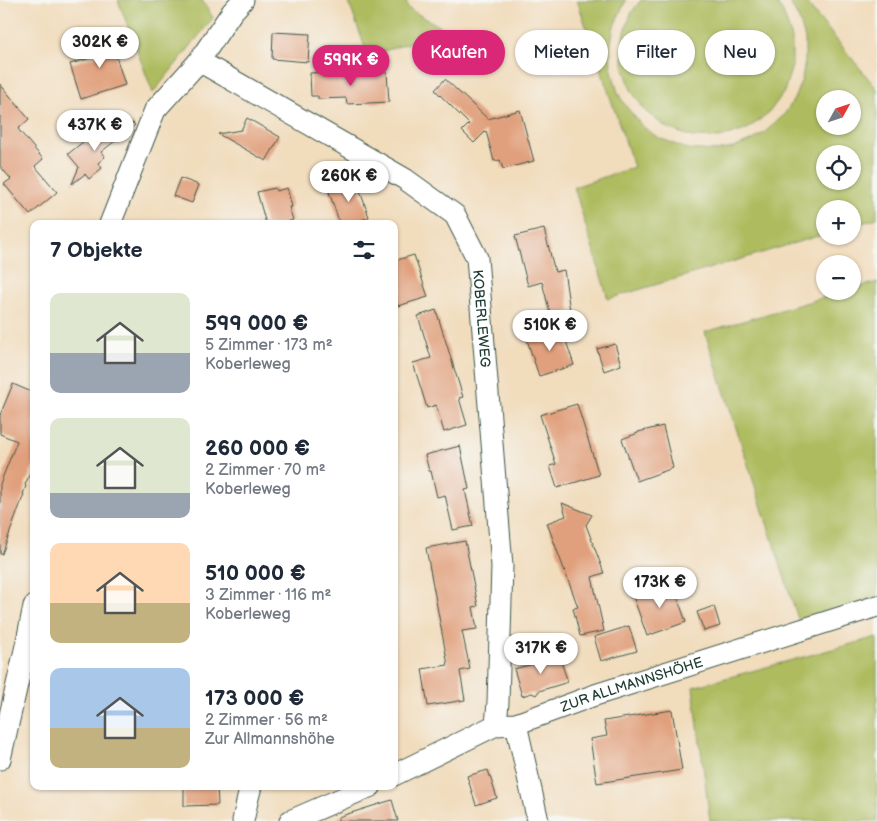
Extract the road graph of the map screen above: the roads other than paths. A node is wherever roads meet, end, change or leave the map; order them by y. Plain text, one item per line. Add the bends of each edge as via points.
1 (242, 0) edge
2 (199, 62) junction
3 (112, 220) edge
4 (877, 606) edge
5 (30, 624) edge
6 (506, 724) junction
7 (0, 759) edge
8 (398, 773) edge
9 (250, 790) edge
10 (362, 790) edge
11 (243, 821) edge
12 (290, 821) edge
13 (538, 821) edge

1 - 2 street
2 - 3 street via 155,110
2 - 6 street, KOBERLEWEG via 405,179 454,215 477,258 502,566 498,702
4 - 6 street, ZUR ALLMANNSHÖHE
5 - 7 street
6 - 8 street, ZUR ALLMANNSHÖHE
6 - 13 street, KOBERLEWEG
9 - 11 street
10 - 12 street

